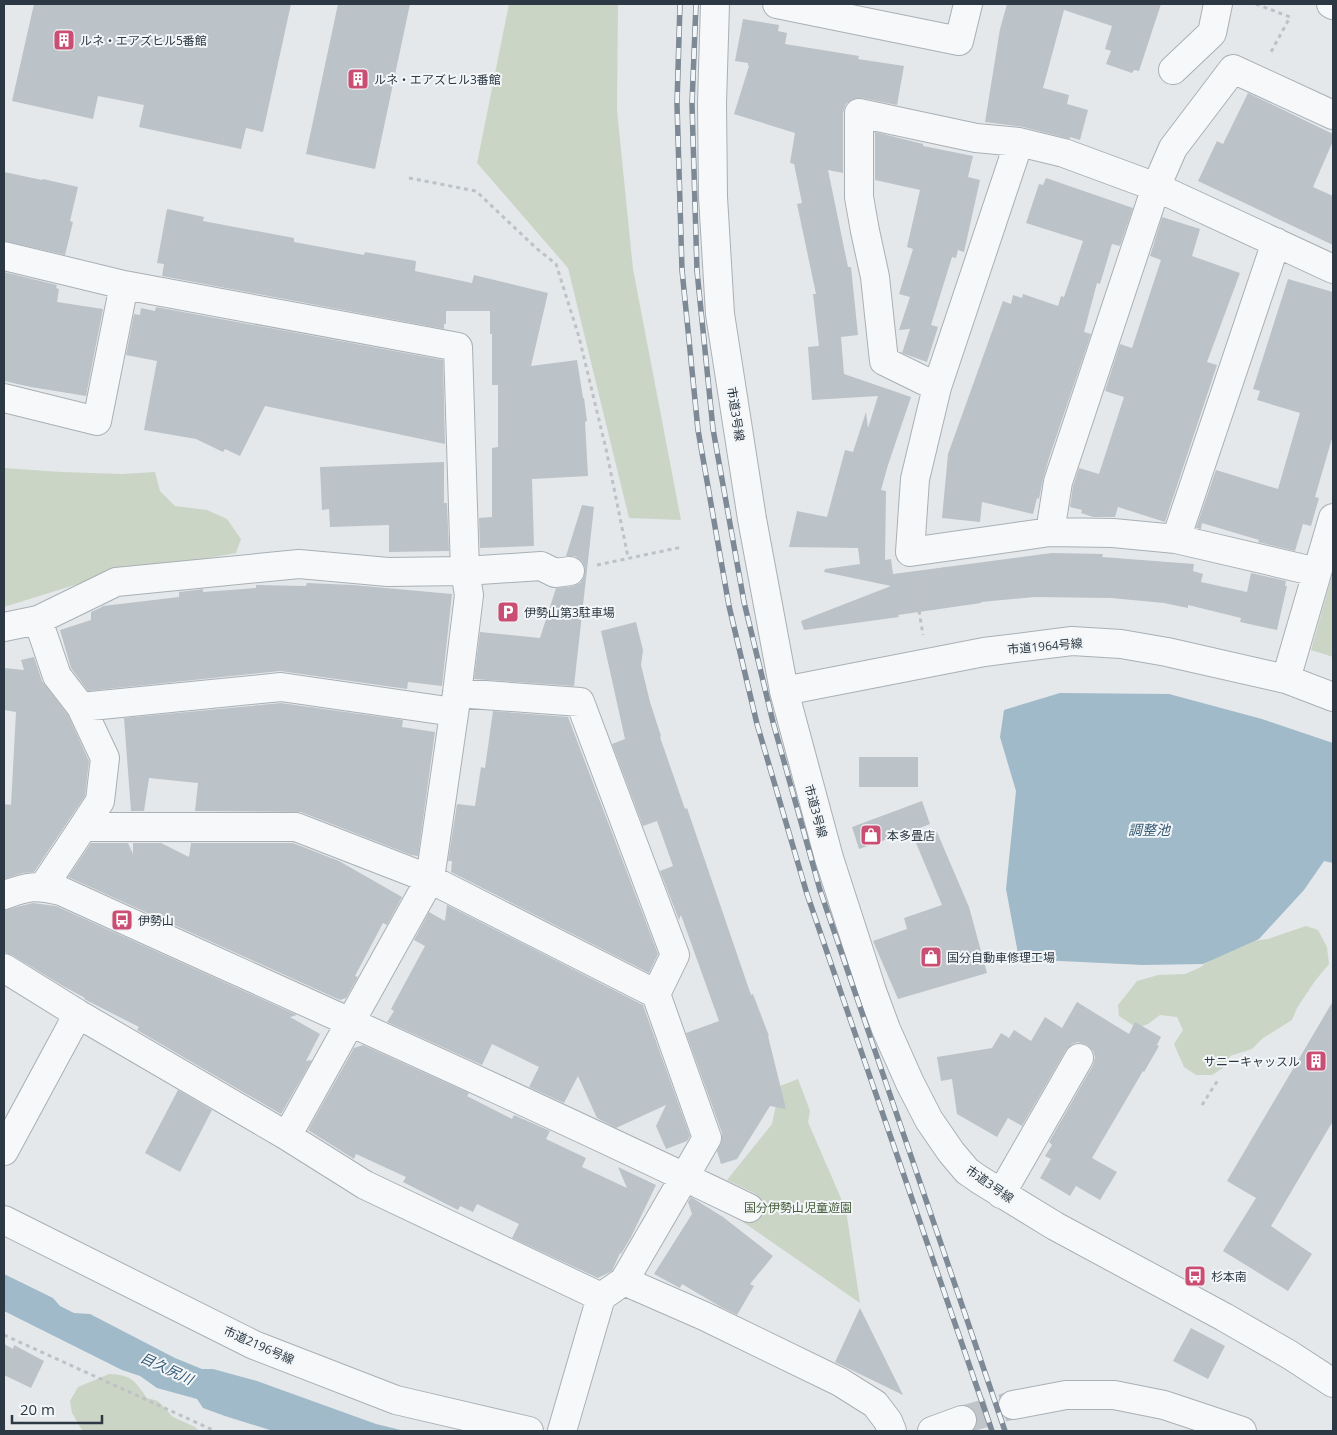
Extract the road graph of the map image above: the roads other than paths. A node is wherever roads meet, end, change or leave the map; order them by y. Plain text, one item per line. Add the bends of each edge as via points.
1 (716, 4) edge
2 (777, 4) edge
3 (968, 4) edge
4 (1218, 4) edge
5 (1173, 70) dead end
6 (1333, 115) edge
7 (1019, 142) junction
8 (1156, 187) junction
9 (1276, 242) junction
10 (4, 256) edge
11 (1333, 269) edge
12 (124, 285) junction
13 (937, 387) junction
14 (4, 398) edge
15 (1333, 518) edge
16 (1050, 532) junction
17 (1176, 539) junction
18 (465, 571) junction
19 (570, 571) road end
20 (1317, 572) junction
21 (38, 620) junction
22 (4, 627) edge
23 (1286, 679) junction
24 (784, 691) junction
25 (1333, 697) edge
26 (455, 703) junction
27 (81, 707) junction
28 (83, 827) junction
29 (430, 879) junction
30 (43, 887) junction
31 (4, 895) edge
32 (4, 968) edge
33 (656, 994) junction
34 (78, 1014) junction
35 (350, 1022) junction
36 (1079, 1058) dead end
37 (287, 1136) junction
38 (4, 1151) edge
39 (685, 1177) junction
40 (1001, 1194) junction
41 (749, 1208) dead end
42 (4, 1220) edge
43 (624, 1281) junction
44 (601, 1297) junction
45 (1333, 1383) edge
46 (1013, 1405) tunnel mouth
47 (962, 1420) tunnel mouth
48 (529, 1431) edge
49 (562, 1431) edge
50 (892, 1431) edge
51 (932, 1431) edge
52 (1242, 1431) edge

1 - 24 street, 市道3号線 via 712,197 720,314 752,519
2 - 3 street via 959,42
4 - 5 street via 1212,33
6 - 8 street via 1233,69 1173,148
7 - 8 street via 1064,153
7 - 13 street
7 - 13 street via 976,138 859,114 859,197 875,277 884,361
8 - 9 street
8 - 16 street via 1058,482
9 - 11 street
9 - 17 street
10 - 12 street
12 - 14 street via 97,421
12 - 18 street via 458,348
13 - 16 street via 914,480 910,552
15 - 20 street
16 - 17 street
17 - 20 street
18 - 19 street via 541,566 555,573
18 - 21 street via 388,572 298,564 116,582
18 - 26 street via 469,595
20 - 23 street
21 - 22 street
21 - 27 street via 57,676
23 - 24 street, 市道1964号線 via 1167,652 1121,644 1072,641 984,652
23 - 25 street, 市道1964号線
24 - 40 street, 市道3号線 via 829,858 886,1029 929,1120 951,1152 967,1171
26 - 27 street via 281,687
26 - 29 street
26 - 33 street via 580,702 675,955
27 - 28 street via 105,758 100,801
28 - 29 street via 296,827
28 - 30 street
29 - 33 street
29 - 35 street
30 - 31 street via 25,887
30 - 35 street via 62,891
32 - 34 street
33 - 39 street via 707,1138
34 - 37 street
34 - 38 street
35 - 37 street
35 - 39 street
36 - 40 street
37 - 44 street via 365,1185
39 - 41 street
39 - 43 street
40 - 45 street, 市道3号線 via 1224,1316
42 - 48 street, 市道2196号線 via 254,1344 396,1400
43 - 44 street
43 - 50 street via 840,1382 875,1404
44 - 49 street
46 - 52 street via 1066,1395 1114,1394 1164,1405
47 - 51 street

